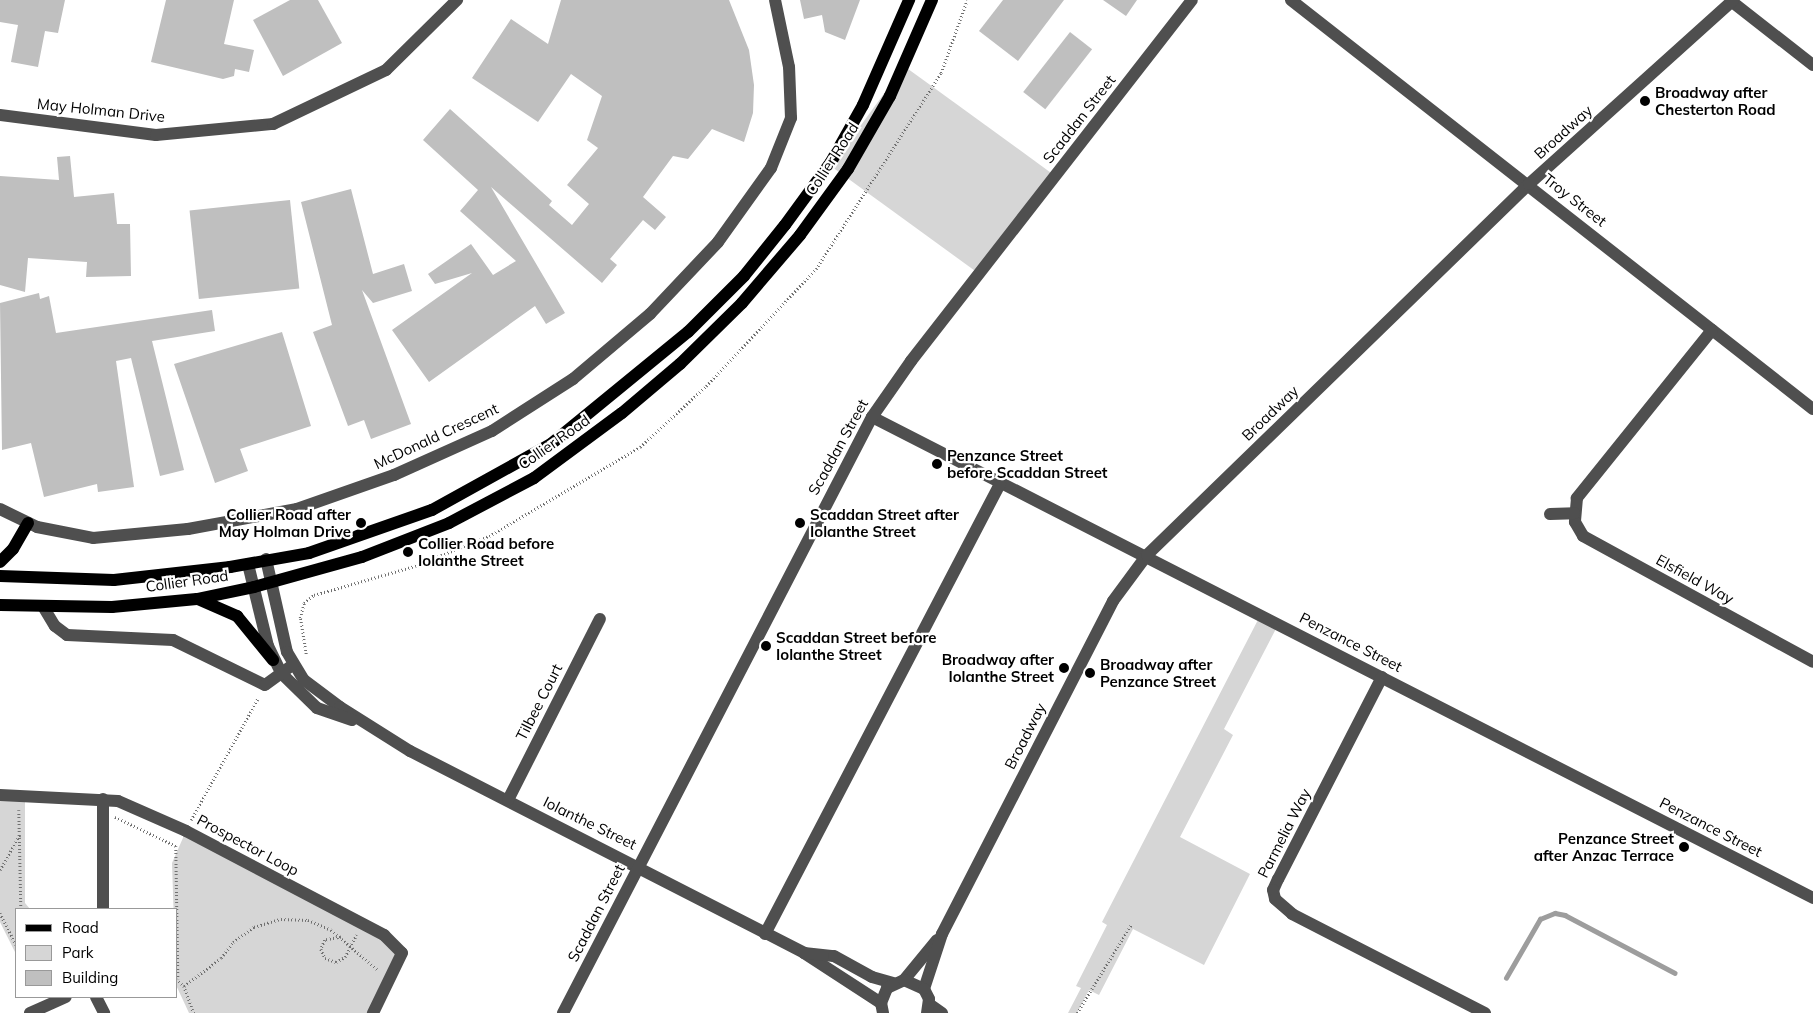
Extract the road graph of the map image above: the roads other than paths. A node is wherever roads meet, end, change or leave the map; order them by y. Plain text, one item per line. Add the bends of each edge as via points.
1 (457, 0) edge
2 (775, 0) edge
3 (909, 0) edge
4 (932, 0) edge
5 (1192, 0) edge
6 (1291, 0) edge
7 (1732, 1) edge
8 (1813, 65) edge
9 (0, 115) edge
10 (1529, 184) junction
11 (1712, 330) junction
12 (1813, 409) edge
13 (872, 417) junction
14 (1000, 484) junction
15 (0, 509) edge
16 (1574, 513) junction
17 (1550, 514) dead end
18 (28, 523) junction
19 (1147, 555) junction
20 (266, 559) junction
21 (0, 562) edge
22 (248, 564) junction
23 (0, 576) edge
24 (272, 582) junction
25 (254, 587) junction
26 (197, 599) junction
27 (0, 605) edge
28 (44, 608) junction
29 (600, 619) dead end
30 (273, 660) junction
31 (1813, 662) edge
32 (293, 665) junction
33 (281, 673) junction
34 (1382, 676) junction
35 (362, 723) junction
36 (0, 795) edge
37 (508, 800) junction
38 (103, 805) junction
39 (639, 866) junction
40 (1813, 898) edge
41 (104, 908) edge
42 (765, 934) junction
43 (942, 934) junction
44 (804, 953) junction
45 (898, 981) junction
46 (924, 989) junction
47 (64, 998) edge
48 (96, 998) edge
49 (882, 1008) edge
50 (928, 1009) edge
51 (30, 1013) edge
52 (104, 1013) edge
53 (373, 1013) edge
54 (563, 1013) edge
55 (942, 1013) edge
56 (1485, 1013) edge

1 - 9 street, May Holman Drive via 386,70 273,124 156,135
2 - 18 street, McDonald Crescent via 789,67 791,118 771,168 718,242 650,314 573,379 492,431 394,475 297,509 188,529 93,538
3 - 20 main road, Collier Road via 863,105 831,162 785,226 744,276 638,377 551,444 432,510 309,553
4 - 24 main road, Collier Road via 890,96 848,169 800,235 742,303 680,364 622,413 534,478 449,522 362,558
5 - 13 street, Scaddan Street via 911,362
6 - 10 street, Troy Street
7 - 8 street
7 - 10 street, Broadway
10 - 11 street, Troy Street
10 - 19 street, Broadway
11 - 12 street, Troy Street
11 - 16 street via 1576,498
13 - 14 street, Penzance Street
13 - 39 street, Scaddan Street
14 - 19 street, Penzance Street
14 - 42 street
15 - 18 street, McDonald Crescent
16 - 17 street
16 - 31 street, Elsfield Way via 1583,536
18 - 21 main road via 13,549
19 - 34 street, Penzance Street
19 - 43 street, Broadway via 1113,601
20 - 22 main road, Collier Road
20 - 24 street, Iolanthe Street
22 - 23 main road, Collier Road via 114,580
22 - 25 street, Iolanthe Street
24 - 25 main road, Collier Road
24 - 32 street, Iolanthe Street via 278,622
25 - 26 main road, Collier Road
25 - 30 street, Iolanthe Street
26 - 28 main road, Collier Road via 112,607
26 - 30 main road via 237,616
27 - 28 main road, Collier Road
28 - 33 street via 55,626 67,635 173,640 265,685
29 - 37 street, Tilbee Court
30 - 33 street, Iolanthe Street
32 - 33 street
32 - 35 street, Iolanthe Street via 304,680
33 - 35 street, Iolanthe Street via 318,708
34 - 40 street, Penzance Street
34 - 56 street, Parmelia Way via 1278,879 1273,890 1275,899 1292,914
35 - 37 street, Iolanthe Street
36 - 38 street, Prospector Loop
37 - 39 street, Iolanthe Street
38 - 41 street
38 - 53 street, Prospector Loop via 118,801 186,831 384,935 402,953
39 - 42 street, Iolanthe Street
39 - 54 street, Scaddan Street
42 - 44 street, Iolanthe Street
43 - 45 street, Broadway
43 - 46 street, Broadway
44 - 45 street, Iolanthe Street via 834,956 872,977
44 - 49 street, Iolanthe Street
45 - 46 street, Iolanthe Street
45 - 49 street, Broadway
46 - 50 street
47 - 51 street
48 - 52 street
50 - 55 street

